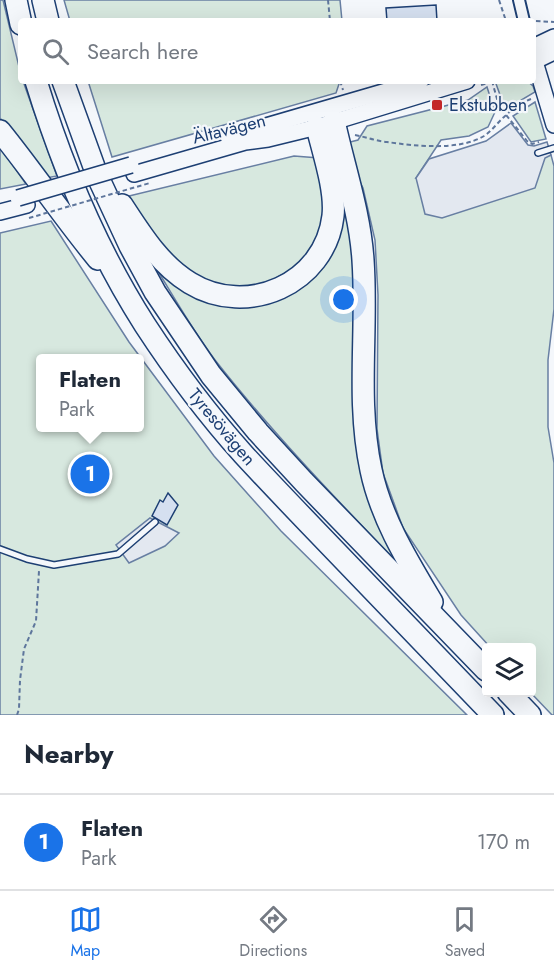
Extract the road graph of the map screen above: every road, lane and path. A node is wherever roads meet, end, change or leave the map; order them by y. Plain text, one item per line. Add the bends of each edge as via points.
1 (16, 0) edge
2 (43, 0) edge
3 (328, 0) edge
4 (499, 0) edge
5 (519, 0) edge
6 (20, 18) edge
7 (47, 18) edge
8 (330, 18) edge
9 (505, 18) edge
10 (523, 18) edge
11 (539, 21) dead end
12 (554, 22) edge
13 (554, 37) edge
14 (554, 52) edge
15 (536, 54) edge
16 (536, 56) edge
17 (536, 63) edge
18 (37, 84) edge
19 (64, 84) edge
20 (341, 84) edge
21 (413, 84) edge
22 (455, 84) edge
23 (493, 84) edge
24 (345, 94) dead end
25 (324, 117) junction
26 (554, 125) edge
27 (0, 131) edge
28 (540, 142) dead end
29 (86, 146) junction
30 (554, 148) edge
31 (538, 153) dead end
32 (150, 183) dead end
33 (0, 202) edge
34 (24, 207) junction
35 (0, 212) edge
36 (130, 300) junction
37 (156, 522) dead end
38 (0, 549) edge
39 (39, 562) junction
40 (449, 632) junction
41 (482, 666) edge
42 (512, 697) edge
43 (18, 715) edge
44 (493, 715) edge
45 (530, 715) edge

1 - 6 highway
2 - 7 highway
3 - 8 path
4 - 9 path
5 - 10 street
11 - 12 path
13 - 15 main road
14 - 16 main road
17 - 26 main road
18 - 36 highway, Tyresövägen via 70,180
19 - 29 highway, Tyresövägen
20 - 24 path
21 - 25 main road, Ältavägen
22 - 25 main road, Ältavägen
23 - 28 path via 499,106 527,141
25 - 29 highway via 333,202 325,244 308,269 294,281 279,290 249,297 202,290 162,261
25 - 34 main road, Ältavägen, bridge via 132,170
25 - 40 highway via 357,215 363,259 363,408 371,470 386,518
27 - 36 highway
29 - 40 highway, Tyresövägen via 111,207 155,292 211,375 258,432
30 - 31 lane
32 - 34 path, bridge
33 - 34 main road, Ältavägen
34 - 35 main road, Ältavägen
36 - 44 highway, Tyresövägen via 179,374 244,455
37 - 39 lane via 118,554 54,565
38 - 39 lane
39 - 43 path via 36,621 24,649
40 - 41 highway, Tyresövägen
42 - 45 highway

